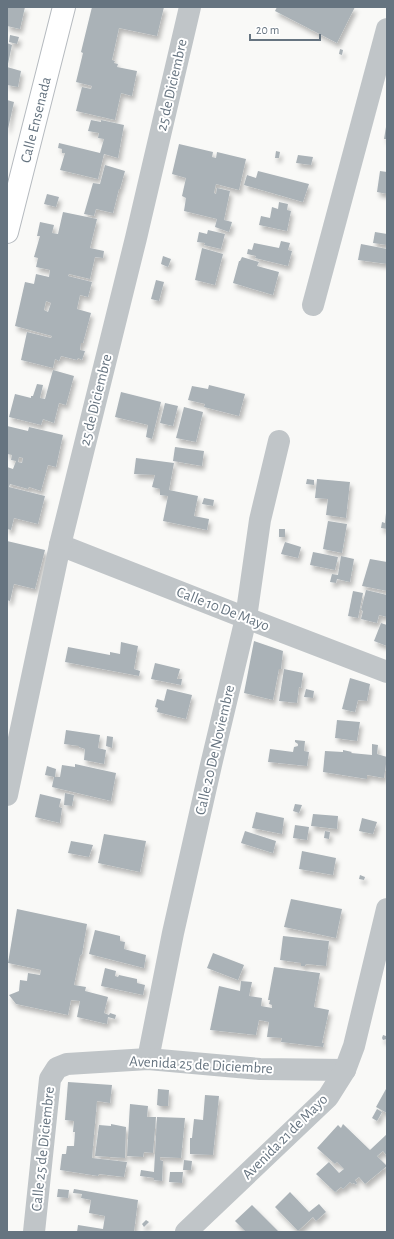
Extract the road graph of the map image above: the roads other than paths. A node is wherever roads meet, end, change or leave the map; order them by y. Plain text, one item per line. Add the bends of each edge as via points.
1 (64, 7) edge
2 (190, 7) edge
3 (387, 29) edge
4 (7, 232) edge
5 (313, 305) dead end
6 (279, 441) dead end
7 (60, 544) junction
8 (246, 618) junction
9 (387, 672) edge
10 (7, 795) edge
11 (387, 909) edge
12 (148, 1059) junction
13 (57, 1068) joint
14 (345, 1070) junction
15 (34, 1232) edge
16 (186, 1232) edge

1 - 4 street, Calle Ensenada
2 - 7 street, 25 de Diciembre
3 - 5 street
6 - 8 street, Calle 20 De Noviembre via 260,520
7 - 8 street, Calle 10 De Mayo
7 - 10 street, 25 de Diciembre
8 - 9 street, Calle 10 De Mayo
8 - 12 street, Calle 20 De Noviembre via 180,903
11 - 14 street, Avenida 21 de Mayo via 354,1046
12 - 13 street, Avenida 25 de Diciembre via 67,1064
12 - 14 street, Avenida 25 de Diciembre via 260,1069
13 - 15 street, Calle 25 de Diciembre via 50,1079
14 - 16 street, Avenida 21 de Mayo via 328,1097

